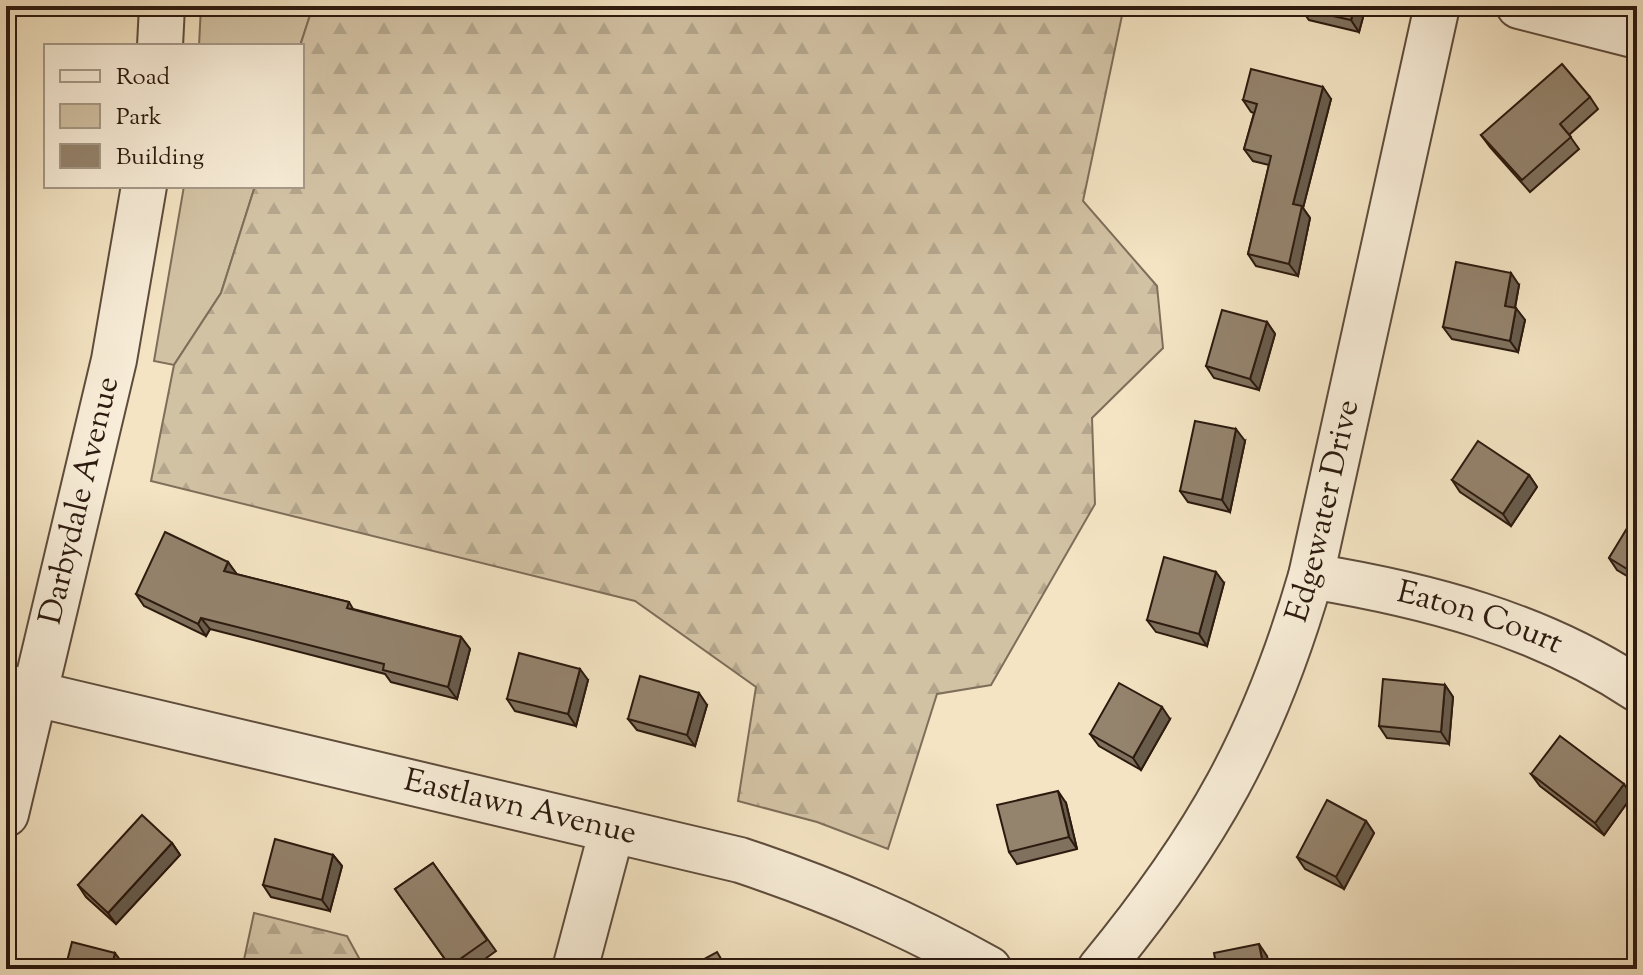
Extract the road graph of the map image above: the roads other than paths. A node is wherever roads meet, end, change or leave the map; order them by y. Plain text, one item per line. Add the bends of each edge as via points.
1 (162, 6) edge
2 (1437, 6) edge
3 (1519, 6) edge
4 (1637, 36) edge
5 (160, 44) edge
6 (144, 188) edge
7 (1311, 576) junction
8 (1637, 689) edge
9 (20, 690) edge
10 (6, 814) edge
11 (612, 830) junction
12 (575, 969) edge
13 (989, 969) edge
14 (1100, 969) edge

1 - 5 street
2 - 7 street, Edgewater Drive
3 - 4 street
6 - 9 street, Darbydale Avenue via 114,360
7 - 8 street, Eaton Court via 1396,590 1478,613 1558,644
7 - 14 street, Edgewater Drive via 1289,653 1225,797 1179,870
9 - 10 street, Darbydale Avenue
9 - 11 street, Eastlawn Avenue
11 - 12 street
11 - 13 street, Eastlawn Avenue via 740,860 831,890 918,929

